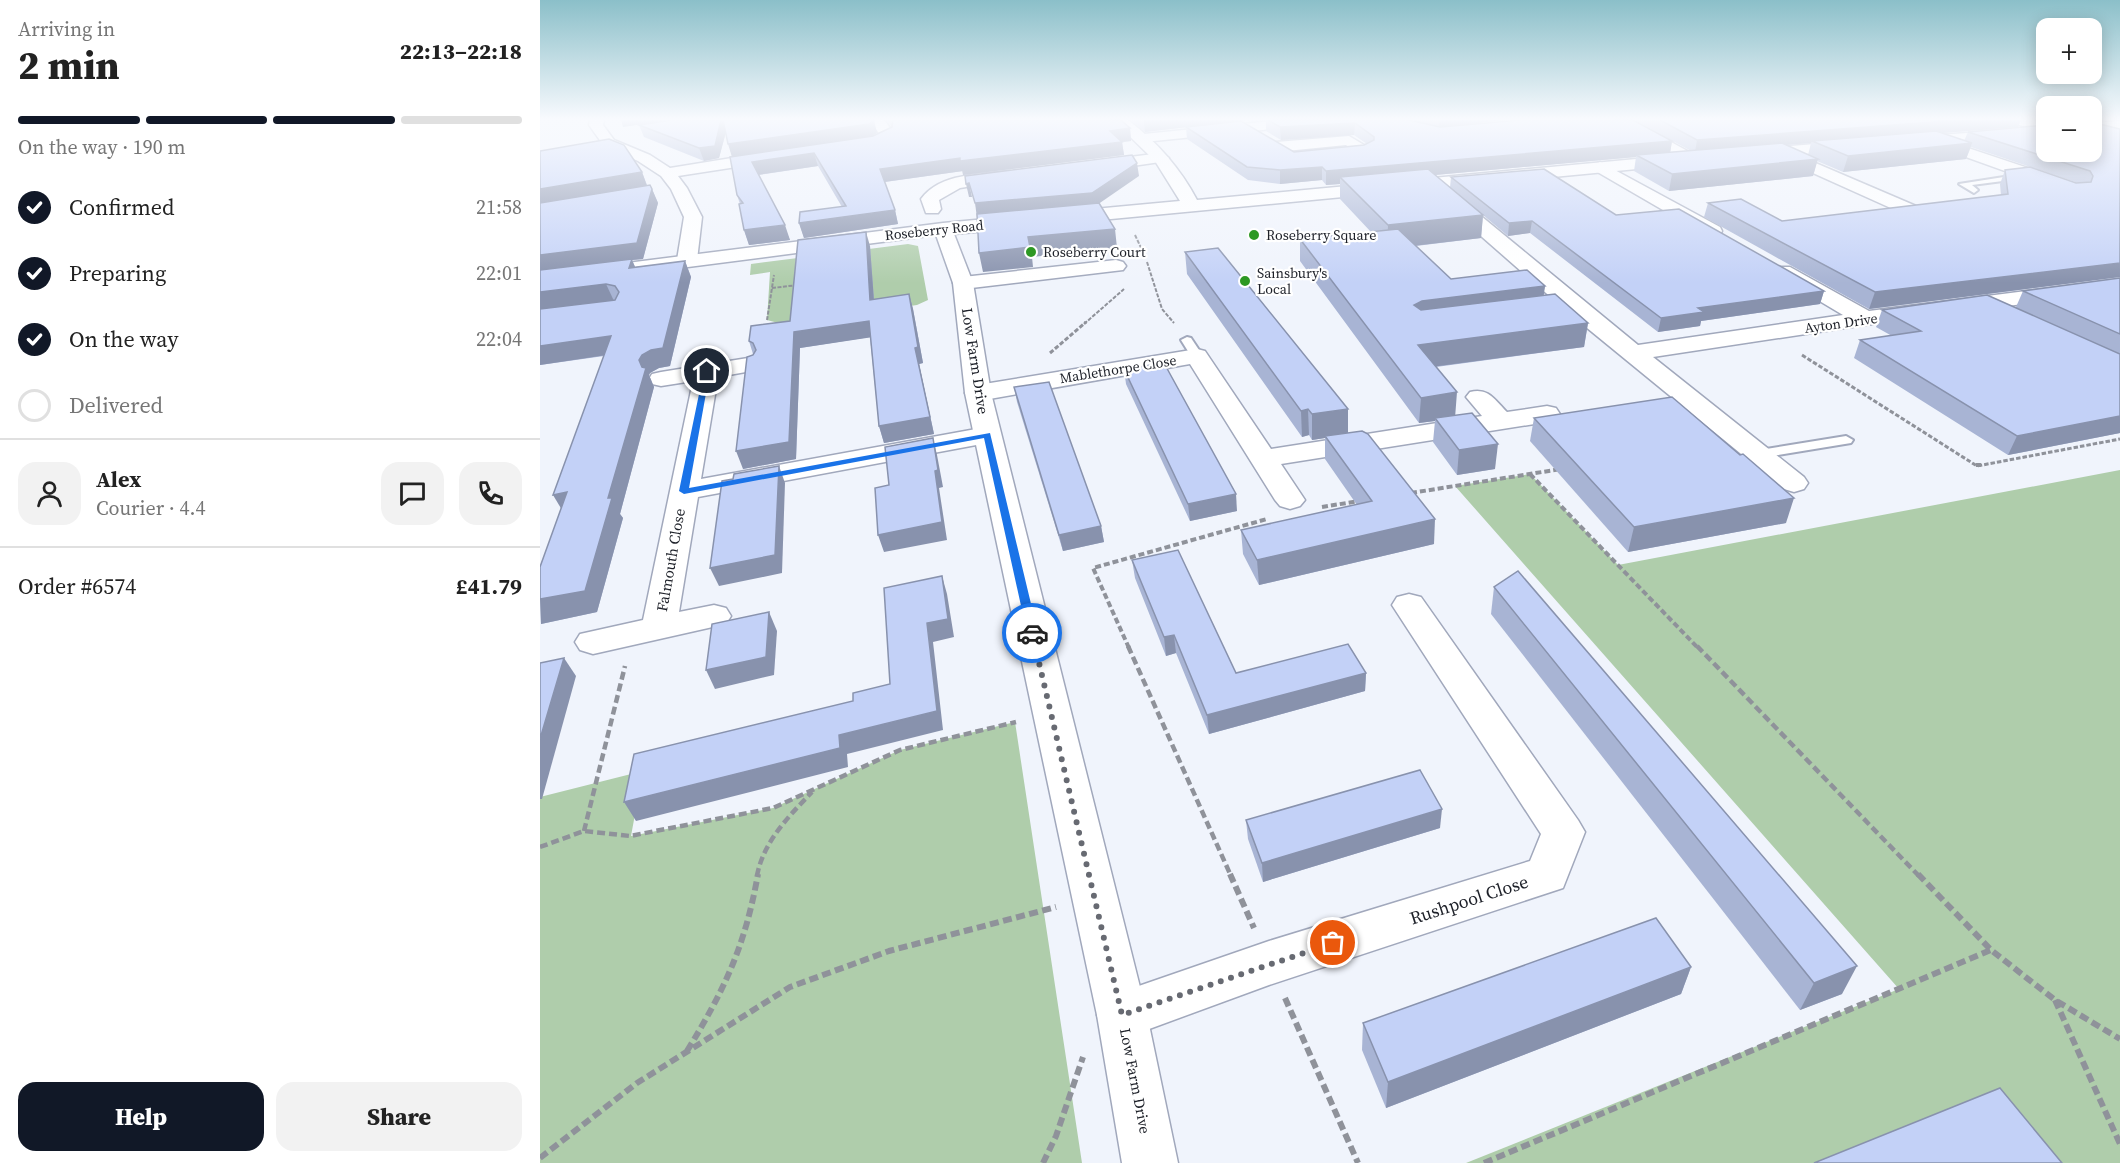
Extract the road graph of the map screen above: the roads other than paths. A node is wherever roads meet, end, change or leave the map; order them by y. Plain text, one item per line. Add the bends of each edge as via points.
1 (669, 174) edge
2 (1173, 174) edge
3 (1522, 174) edge
4 (1613, 174) edge
5 (1829, 174) edge
6 (1028, 175) edge
7 (2032, 175) joint
8 (1429, 183) junction
9 (679, 188) junction
10 (920, 189) dead end
11 (939, 190) junction
12 (1974, 190) dead end
13 (2076, 191) edge
14 (657, 192) dead end
15 (1191, 205) junction
16 (1910, 210) edge
17 (938, 219) junction
18 (1727, 239) edge
19 (687, 260) junction
20 (1766, 262) edge
21 (1116, 266) dead end
22 (540, 280) edge
23 (963, 283) junction
24 (2120, 285) edge
25 (1987, 304) junction
26 (1865, 318) junction
27 (2018, 319) edge
28 (1634, 353) junction
29 (748, 364) edge
30 (707, 371) junction
31 (662, 379) dead end
32 (991, 391) junction
33 (1479, 397) dead end
34 (1547, 414) edge
35 (1501, 422) junction
36 (987, 435) junction
37 (1846, 440) dead end
38 (1760, 454) junction
39 (1265, 458) junction
40 (1794, 483) dead end
41 (684, 491) junction
42 (1293, 506) road end
43 (1409, 605) dead end
44 (714, 616) dead end
45 (645, 631) junction
46 (593, 642) dead end
47 (1122, 1015) junction
48 (1150, 1163) edge

1 - 9 street
2 - 15 street
3 - 8 street, Roseberry Road
4 - 18 street
5 - 16 street
6 - 11 street via 975,180
7 - 12 lane via 1963,184
7 - 13 street
8 - 15 street, Roseberry Road
8 - 28 street via 1573,310
9 - 14 street
9 - 19 street via 693,217
10 - 11 street
11 - 17 street via 930,199
15 - 17 street, Roseberry Road
17 - 19 street, Roseberry Road
17 - 23 street, Low Farm Drive
19 - 22 street, Roseberry Road
20 - 26 street
21 - 23 street
23 - 32 street, Low Farm Drive
24 - 25 street, Ayton Drive
25 - 26 street, Ayton Drive
25 - 27 street
26 - 28 street, Ayton Drive
28 - 38 street
29 - 30 street
30 - 31 street
30 - 41 street, Falmouth Close
32 - 36 street, Low Farm Drive
32 - 39 street, Mablethorpe Close via 1192,348
33 - 35 street
34 - 35 street
35 - 39 street
36 - 41 street, Falmouth Close
36 - 47 street, Low Farm Drive
37 - 38 lane
38 - 40 street
39 - 42 street, Mablethorpe Close
41 - 45 street, Falmouth Close
43 - 47 street, Rushpool Close via 1563,831 1546,875 1269,963
44 - 45 street, Falmouth Close
45 - 46 street, Falmouth Close
47 - 48 street, Low Farm Drive

